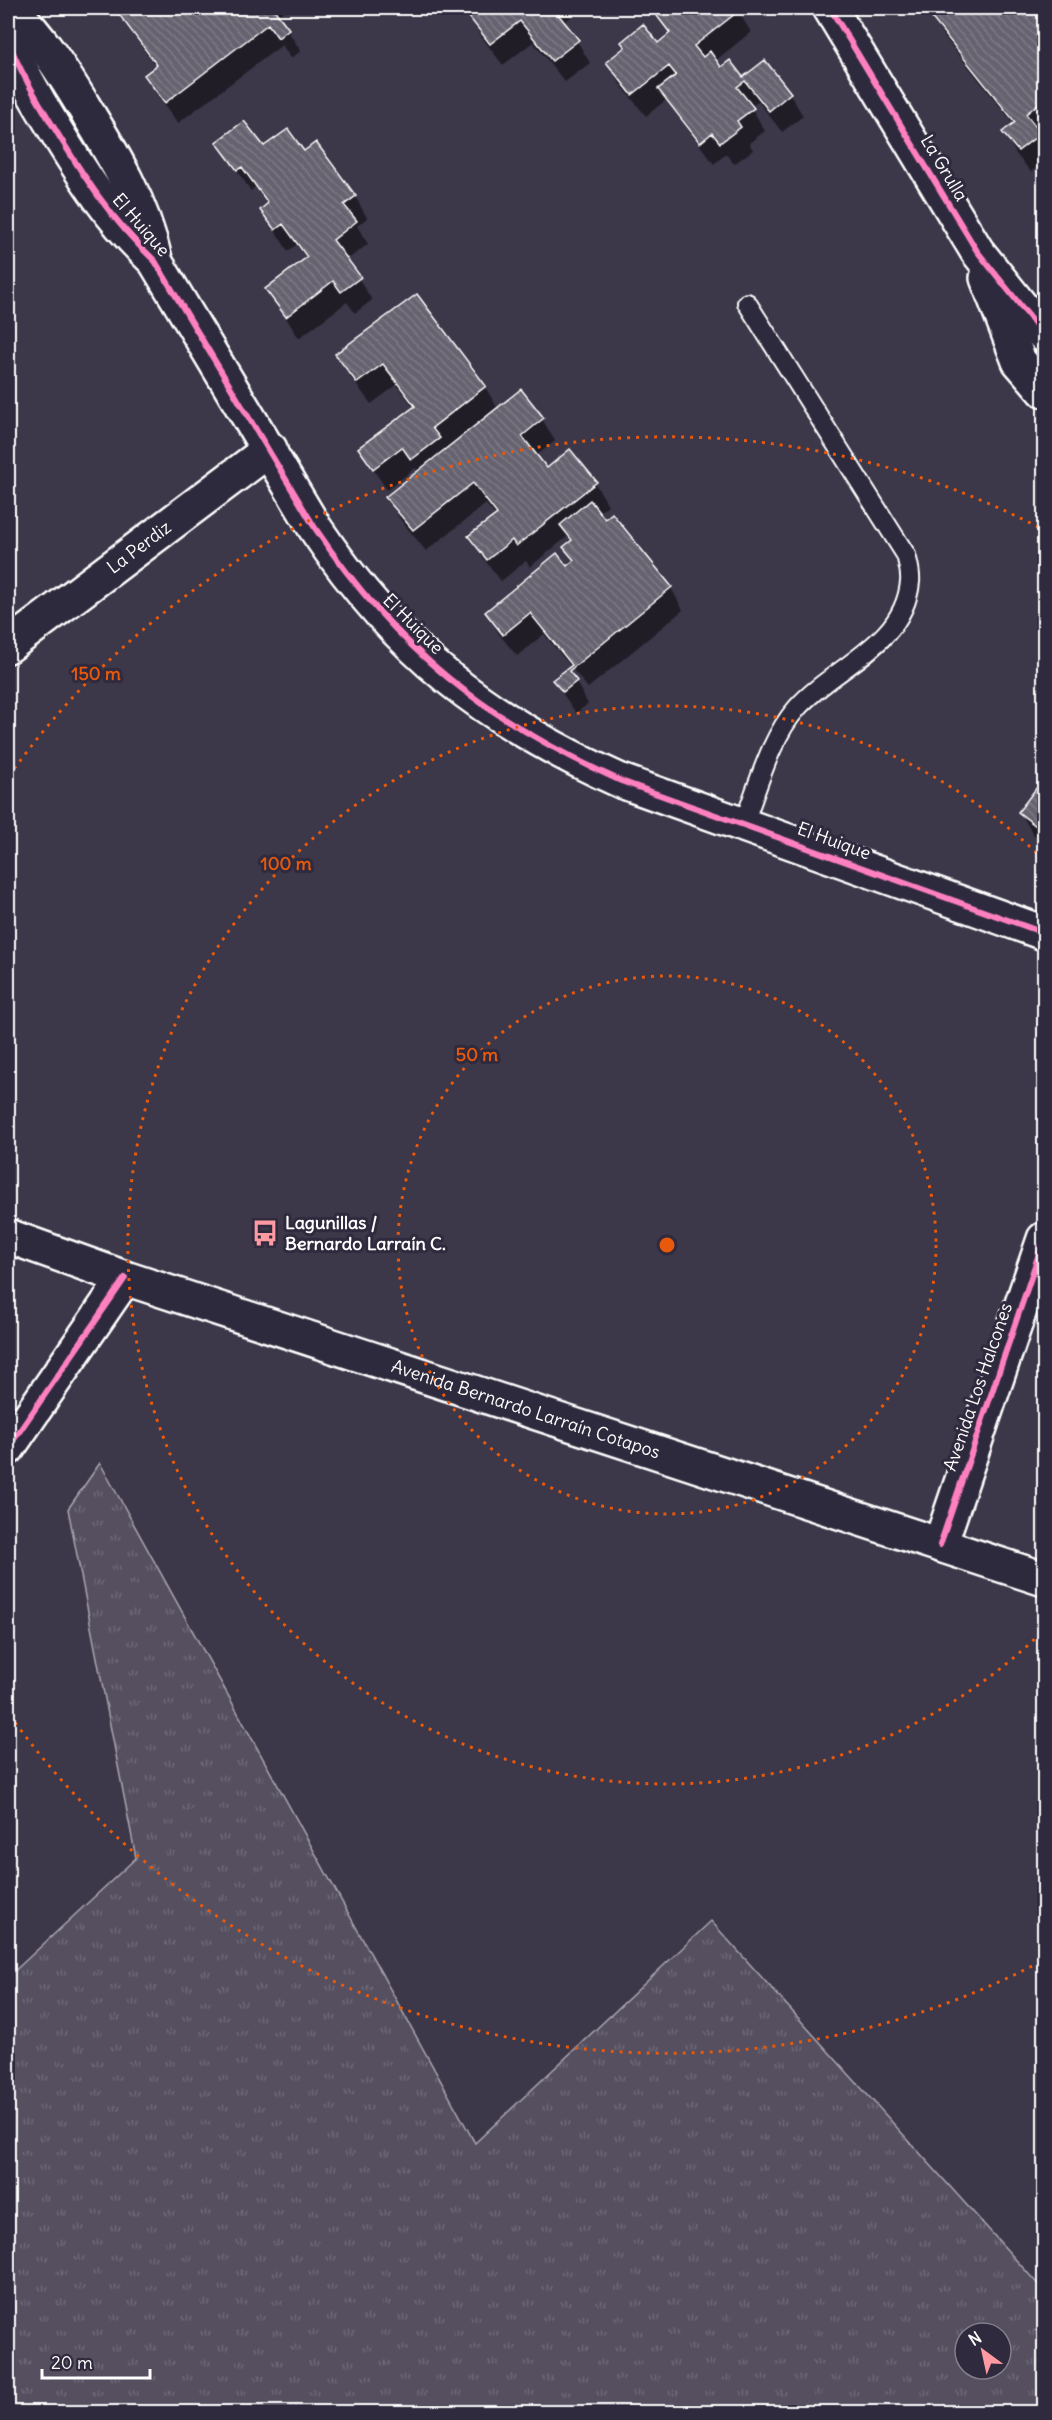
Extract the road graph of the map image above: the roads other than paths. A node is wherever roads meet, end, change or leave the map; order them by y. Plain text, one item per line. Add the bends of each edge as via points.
1 (11, 8) edge
2 (830, 8) edge
3 (8, 41) edge
4 (977, 251) junction
5 (155, 261) junction
6 (747, 303) dead end
7 (1044, 335) edge
8 (1044, 390) edge
9 (270, 450) junction
10 (8, 645) edge
11 (743, 825) junction
12 (1044, 933) edge
13 (8, 1236) edge
14 (1044, 1239) edge
15 (125, 1278) junction
16 (8, 1448) edge
17 (940, 1545) junction
18 (1044, 1579) edge

1 - 5 street, El Huique via 50,53 117,161 143,217
2 - 4 street, La Grulla
3 - 5 street, El Huique via 17,65 86,181 119,225
4 - 7 street, La Grulla
4 - 8 street, La Grulla via 1018,361
5 - 9 street, El Huique
6 - 11 lane via 906,555 911,580 904,610 885,636 797,707 780,732
9 - 10 street, La Perdiz
9 - 11 street, El Huique via 315,528 363,595 438,671 507,721 572,759
11 - 12 street, El Huique
13 - 15 street, Avenida Bernardo Larraín Cotapos
14 - 17 street, Avenida Los Halcones
15 - 16 street
15 - 17 street, Avenida Bernardo Larraín Cotapos
17 - 18 street, Avenida Bernardo Larraín Cotapos

